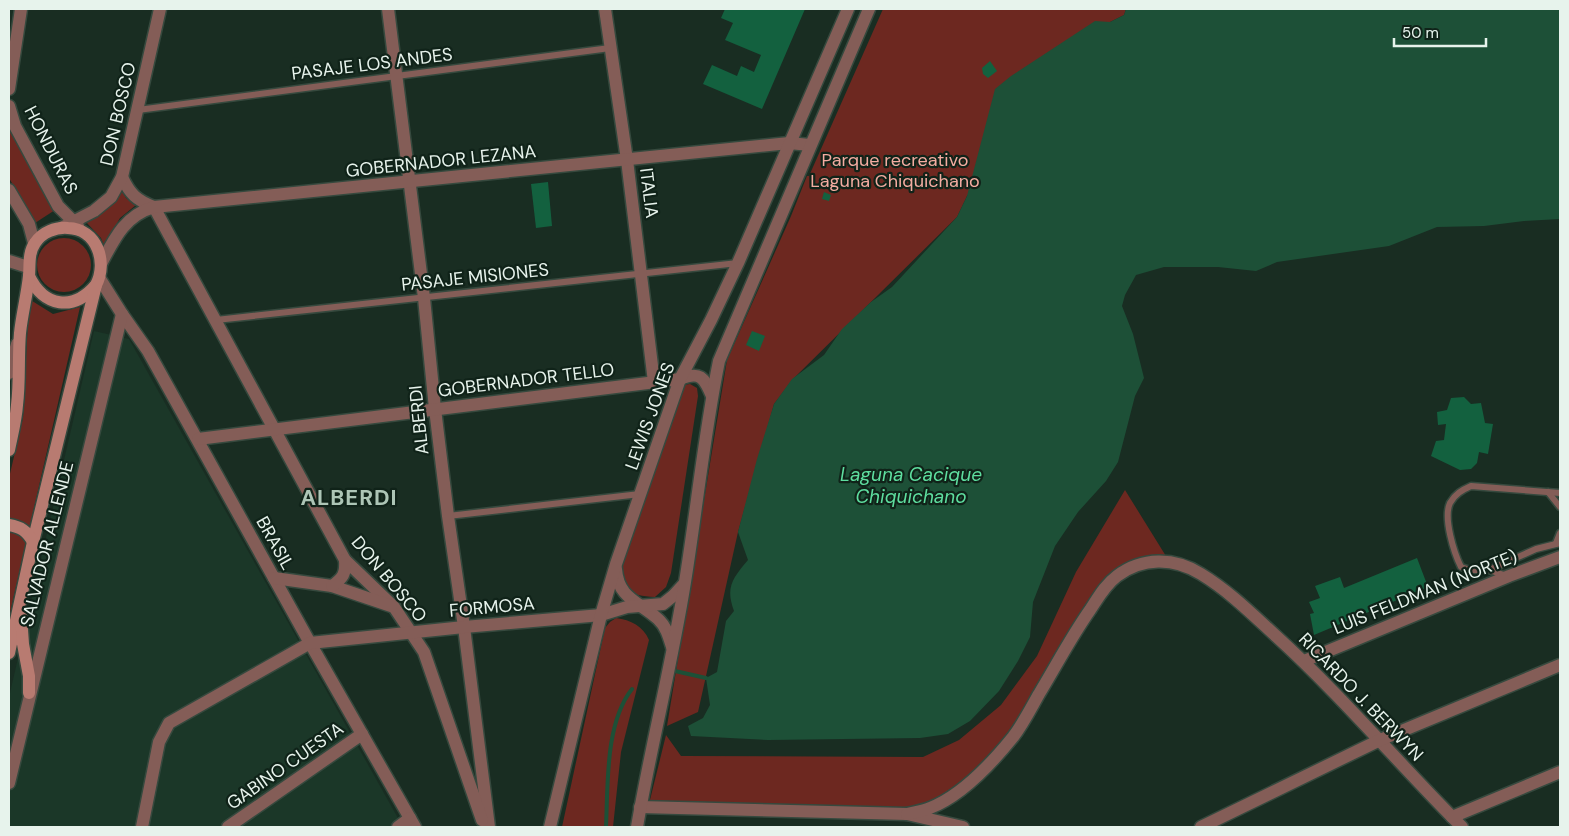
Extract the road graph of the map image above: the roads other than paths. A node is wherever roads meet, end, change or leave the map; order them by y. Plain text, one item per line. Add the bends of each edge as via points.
1 (21, 9) edge
2 (160, 9) edge
3 (388, 9) edge
4 (605, 9) edge
5 (848, 9) edge
6 (869, 9) edge
7 (610, 48) junction
8 (395, 76) junction
9 (9, 89) edge
10 (9, 106) edge
11 (138, 110) junction
12 (790, 144) junction
13 (810, 145) junction
14 (627, 160) junction
15 (122, 177) junction
16 (408, 182) junction
17 (9, 190) edge
18 (154, 207) junction
19 (74, 221) junction
20 (61, 228) junction
21 (83, 232) junction
22 (34, 243) junction
23 (9, 261) edge
24 (102, 262) junction
25 (738, 264) junction
26 (29, 271) junction
27 (641, 274) junction
28 (98, 282) junction
29 (424, 298) junction
30 (122, 314) junction
31 (216, 320) junction
32 (20, 332) junction
33 (9, 373) edge
34 (680, 379) junction
35 (654, 382) junction
36 (712, 396) junction
37 (435, 410) junction
38 (273, 429) junction
39 (198, 439) junction
40 (9, 450) edge
41 (1548, 492) junction
42 (1560, 493) edge
43 (640, 494) junction
44 (1560, 507) edge
45 (448, 516) junction
46 (9, 525) edge
47 (1560, 533) edge
48 (33, 542) junction
49 (1558, 543) edge
50 (1560, 556) edge
51 (345, 560) junction
52 (616, 564) junction
53 (1489, 570) junction
54 (1509, 576) junction
55 (274, 578) junction
56 (685, 582) junction
57 (332, 586) junction
58 (20, 602) junction
59 (637, 605) junction
60 (394, 607) junction
61 (601, 615) junction
62 (464, 627) junction
63 (412, 633) junction
64 (310, 644) junction
65 (673, 650) junction
66 (9, 652) edge
67 (1304, 661) junction
68 (1560, 665) edge
69 (29, 693) junction
70 (362, 734) junction
71 (1380, 740) junction
72 (1560, 772) edge
73 (9, 783) edge
74 (640, 807) junction
75 (907, 814) junction
76 (1452, 817) junction
77 (413, 823) edge
78 (142, 827) edge
79 (228, 827) edge
80 (398, 827) edge
81 (485, 827) edge
82 (489, 827) edge
83 (550, 827) edge
84 (637, 827) edge
85 (963, 827) edge
86 (1201, 827) edge
87 (1462, 827) edge

1 - 9 street, HONDURAS
2 - 11 street, DON BOSCO
3 - 8 street, ALBERDI
4 - 7 street, ITALIA
5 - 12 street, LEWIS JONES
6 - 13 street
7 - 8 lane, PASAJE LOS ANDES
7 - 14 street, ITALIA
8 - 11 lane, PASAJE LOS ANDES
8 - 16 street, ALBERDI
10 - 19 street, HONDURAS via 15,126 58,206
11 - 15 street, DON BOSCO
12 - 13 street, GOBERNADOR LEZANA
12 - 14 street, GOBERNADOR LEZANA
12 - 25 street, LEWIS JONES
13 - 36 street via 719,361
14 - 16 street, GOBERNADOR LEZANA
14 - 27 street, ITALIA
15 - 18 street via 128,191
15 - 19 street, DON BOSCO via 112,197
16 - 18 street, GOBERNADOR LEZANA
16 - 29 street, ALBERDI
17 - 22 street via 29,224
18 - 24 street, GOBERNADOR LEZANA via 141,211 129,221 113,240
18 - 31 street, DON BOSCO
19 - 20 street, DON BOSCO
19 - 21 street, HONDURAS
20 - 21 main road
20 - 22 main road via 42,235
21 - 24 main road via 99,250
22 - 26 main road
23 - 26 street
24 - 28 main road, SALVADOR ALLENDE
25 - 27 lane, PASAJE MISIONES
25 - 34 street, LEWIS JONES
26 - 28 main road via 34,287 43,296 66,303 88,294
26 - 32 main road
27 - 29 lane, PASAJE MISIONES
27 - 35 street, ITALIA
28 - 30 street, BRASIL
28 - 48 main road, SALVADOR ALLENDE
29 - 31 lane, PASAJE MISIONES
29 - 37 street, ALBERDI
30 - 39 street, BRASIL via 148,351
30 - 69 street, SALVADOR ALLENDE
31 - 38 street, DON BOSCO
32 - 33 street
32 - 40 main road via 18,403
34 - 35 street, GOBERNADOR TELLO
34 - 36 street, GOBERNADOR TELLO via 701,376
34 - 43 street, LEWIS JONES
35 - 37 street, GOBERNADOR TELLO
36 - 56 street
37 - 38 street, GOBERNADOR TELLO
37 - 45 street, ALBERDI
38 - 39 street, GOBERNADOR TELLO
38 - 51 street, DON BOSCO
39 - 55 street, BRASIL
41 - 42 lane
41 - 44 lane
41 - 53 lane via 1471,486 1459,492 1450,503 1448,517 1461,568
43 - 45 lane
43 - 52 street, LEWIS JONES
45 - 62 street, ALBERDI
46 - 48 main road via 23,529
47 - 49 lane
48 - 58 main road, SALVADOR ALLENDE
49 - 53 lane
50 - 54 street, LUIS FELDMAN (NORTE)
51 - 57 street via 346,570 342,579
51 - 60 street, DON BOSCO
52 - 59 street via 617,580
52 - 61 street, LEWIS JONES
53 - 54 lane
54 - 67 street, LUIS FELDMAN (NORTE)
55 - 57 street
55 - 64 street, BRASIL
56 - 59 street, FORMOSA via 663,604
56 - 65 street
57 - 60 street
58 - 66 main road, SALVADOR ALLENDE
58 - 69 main road
59 - 61 street, FORMOSA
59 - 65 street via 659,619
60 - 63 street, DON BOSCO
61 - 62 street, FORMOSA
61 - 83 street, LEWIS JONES
62 - 63 street, FORMOSA
62 - 82 street, ALBERDI
63 - 64 street, FORMOSA
63 - 81 street, DON BOSCO via 424,652
64 - 70 street, BRASIL
64 - 78 street, FORMOSA via 169,723 159,742
65 - 74 street
67 - 71 street, RICARDO J. BERWYN
67 - 75 street, RICARDO J. BERWYN via 1232,596 1186,565 1151,561 1133,567 1116,577 1103,591 1014,736 994,758 954,795 931,808
68 - 71 street
69 - 73 street, SALVADOR ALLENDE
70 - 77 street, BRASIL
70 - 79 street, GABINO CUESTA
71 - 76 street, RICARDO J. BERWYN
71 - 86 street
72 - 76 street
74 - 75 street
74 - 84 street
75 - 85 street
76 - 87 street, RICARDO J. BERWYN
77 - 80 street

